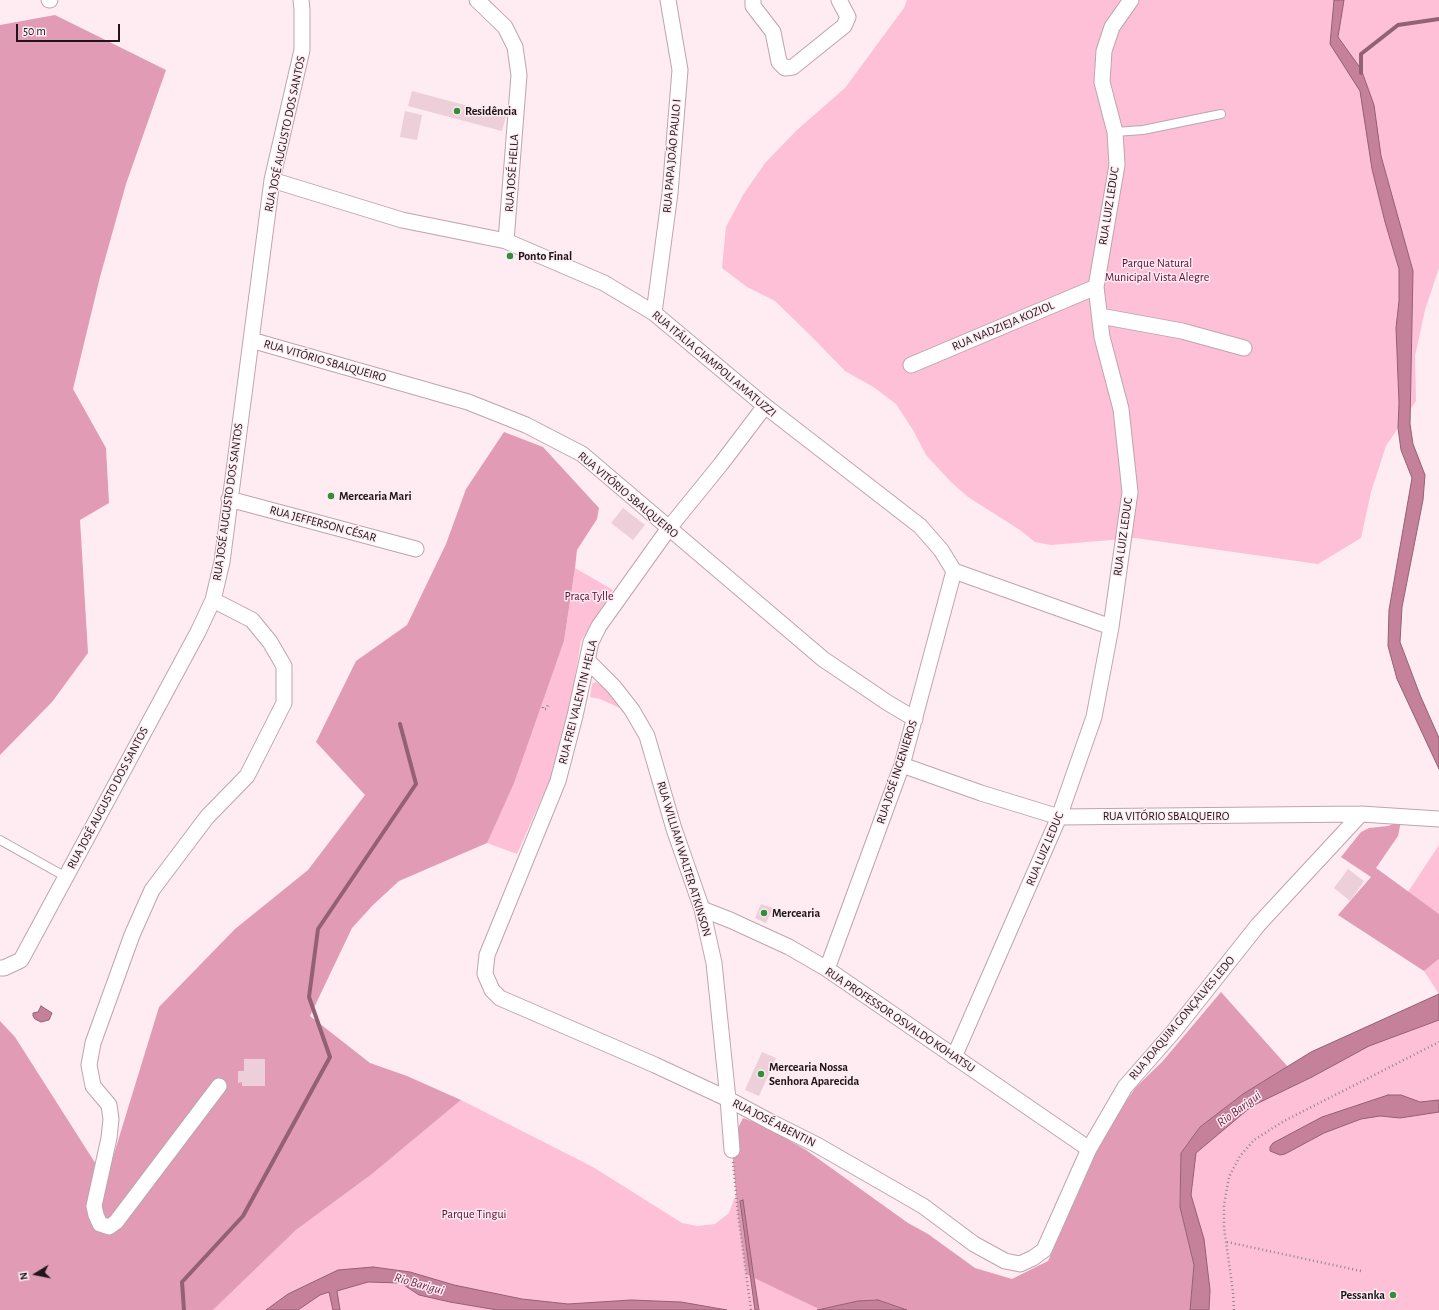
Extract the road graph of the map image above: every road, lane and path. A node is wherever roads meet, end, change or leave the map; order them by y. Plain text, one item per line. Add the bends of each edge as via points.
1 (301, 0) edge
2 (477, 0) edge
3 (668, 0) edge
4 (753, 0) edge
5 (839, 0) edge
6 (1131, 0) edge
7 (1221, 114) dead end
8 (1115, 132) junction
9 (272, 180) junction
10 (506, 241) junction
11 (1096, 287) junction
12 (654, 313) junction
13 (1100, 316) junction
14 (250, 340) junction
15 (1244, 348) dead end
16 (911, 365) dead end
17 (765, 406) junction
18 (230, 499) junction
19 (669, 528) junction
20 (416, 549) dead end
21 (954, 571) junction
22 (213, 600) junction
23 (1112, 627) junction
24 (588, 661) junction
25 (548, 703) dead end
26 (543, 707) dead end
27 (915, 719) junction
28 (902, 765) junction
29 (1361, 814) junction
30 (1059, 817) junction
31 (1439, 818) edge
32 (0, 840) edge
33 (66, 877) junction
34 (702, 909) junction
35 (0, 968) edge
36 (827, 969) junction
37 (492, 990) joint
38 (1439, 1042) edge
39 (954, 1058) junction
40 (219, 1086) dead end
41 (728, 1099) junction
42 (1089, 1149) junction
43 (732, 1150) joint
44 (1227, 1242) junction
45 (1044, 1250) joint
46 (1361, 1271) dead end
47 (750, 1309) edge
48 (1234, 1310) edge

1 - 9 street, RUA JOSÉ AUGUSTO DOS SANTOS via 302,50
2 - 10 street, RUA JOSÉ HELLA via 505,27 515,47 519,75
3 - 12 street, RUA PAPA JOÃO PAULO I via 680,70 670,193
4 - 5 street via 753,6 773,32 779,62 785,68 793,67 844,26 848,17
6 - 8 street, RUA LUIZ LEDUC via 1112,27 1104,51 1102,82
7 - 8 lane via 1143,130
8 - 11 street, RUA LUIZ LEDUC via 1117,165
9 - 10 street, RUA ITÁLIA GIAMPOLI AMATUZZI via 402,220
9 - 14 street, RUA JOSÉ AUGUSTO DOS SANTOS
10 - 12 street, RUA ITÁLIA GIAMPOLI AMATUZZI via 604,283
11 - 13 street, RUA LUIZ LEDUC
11 - 16 street, RUA NADZIEJA KOZIOL
12 - 17 street, RUA ITÁLIA GIAMPOLI AMATUZZI
13 - 15 street via 1182,331
13 - 23 street, RUA LUIZ LEDUC via 1102,337 1121,409 1130,492
14 - 18 street, RUA JOSÉ AUGUSTO DOS SANTOS
14 - 19 street, RUA VITÓRIO SBALQUEIRO via 468,402 526,425 582,454
17 - 19 street, RUA FREI VALENTIN HELLA
17 - 21 street, RUA ITÁLIA GIAMPOLI AMATUZZI via 920,526 941,550
18 - 20 street, RUA JEFFERSON CÉSAR
18 - 22 street, RUA JOSÉ AUGUSTO DOS SANTOS via 222,562
19 - 24 street, RUA FREI VALENTIN HELLA via 599,626 591,642
19 - 27 street, RUA VITÓRIO SBALQUEIRO via 823,658
21 - 23 street
21 - 27 street, RUA JOSÉ INGENIEROS
22 - 33 street, RUA JOSÉ AUGUSTO DOS SANTOS
22 - 40 street via 252,620 270,642 284,666 284,703 247,776 207,817 152,890 132,935 93,1043 89,1065 93,1086 109,1105 111,1119 94,1206 100,1224 109,1227 116,1222
23 - 30 street, RUA LUIZ LEDUC via 1094,717
24 - 34 street, RUA WILLIAM WALTER ATKINSON via 614,687 632,710 647,736 674,829
24 - 37 street, RUA FREI VALENTIN HELLA via 558,781 487,955 485,974
25 - 26 path via 546,709
27 - 28 street, RUA JOSÉ INGENIEROS
28 - 30 street, RUA VITÓRIO SBALQUEIRO
28 - 36 street, RUA JOSÉ INGENIEROS
29 - 30 street, RUA VITÓRIO SBALQUEIRO
29 - 31 street, RUA VITÓRIO SBALQUEIRO
29 - 42 street, RUA JOAQUIM GONÇALVES LEDO via 1258,925 1174,1031 1125,1087
30 - 39 street, RUA LUIZ LEDUC
32 - 33 lane
33 - 35 street, RUA JOSÉ AUGUSTO DOS SANTOS via 21,960
34 - 36 street, RUA PROFESSOR OSVALDO KOHATSU via 788,947
34 - 41 street, RUA WILLIAM WALTER ATKINSON via 714,963
36 - 39 street, RUA PROFESSOR OSVALDO KOHATSU
37 - 41 street, RUA JOSÉ ABENTIN via 500,998
38 - 44 path via 1284,1121 1254,1140 1240,1156 1229,1177 1224,1205
39 - 42 street, RUA PROFESSOR OSVALDO KOHATSU
41 - 43 street, RUA WILLIAM WALTER ATKINSON
41 - 45 street, RUA JOSÉ ABENTIN via 817,1145 917,1203 974,1244 1005,1261 1020,1264
42 - 45 street, RUA JOAQUIM GONÇALVES LEDO
43 - 47 path
44 - 46 path
44 - 48 path

